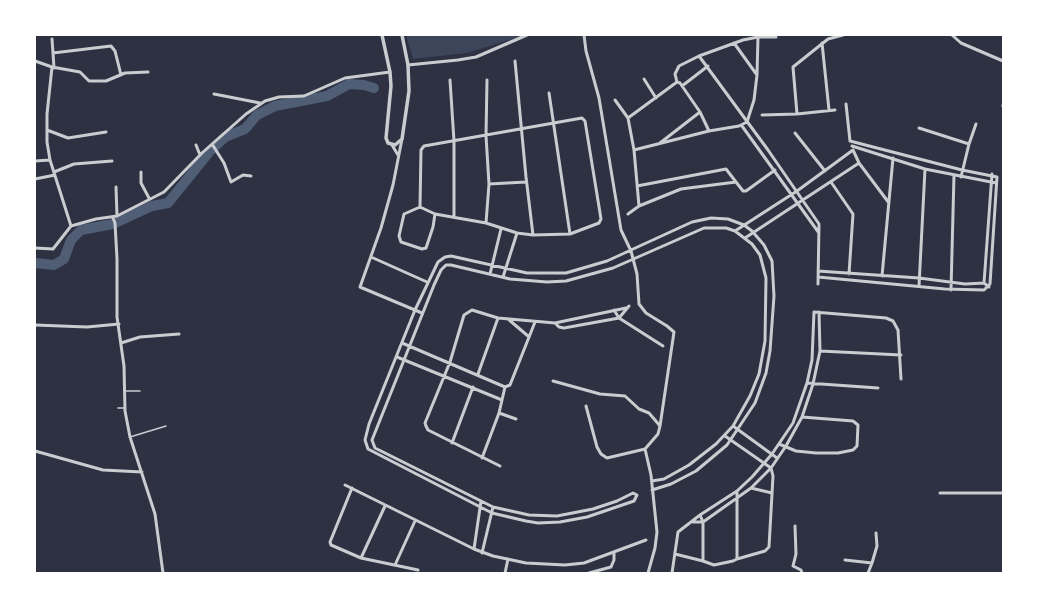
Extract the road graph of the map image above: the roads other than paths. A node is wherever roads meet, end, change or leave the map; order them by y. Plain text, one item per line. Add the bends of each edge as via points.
1 (382, 35) edge
2 (402, 35) edge
3 (527, 35) edge
4 (584, 35) edge
5 (843, 35) edge
6 (952, 35) edge
7 (758, 37) junction
8 (776, 37) dead end
9 (829, 37) edge
10 (52, 39) dead end
11 (734, 43) junction
12 (822, 43) junction
13 (53, 53) junction
14 (699, 56) junction
15 (35, 61) edge
16 (515, 61) dead end
17 (1003, 61) edge
18 (408, 65) junction
19 (708, 66) junction
20 (53, 67) junction
21 (148, 72) dead end
22 (390, 72) junction
23 (121, 75) junction
24 (757, 75) junction
25 (644, 79) dead end
26 (450, 80) dead end
27 (487, 80) dead end
28 (677, 82) junction
29 (682, 86) junction
30 (549, 93) dead end
31 (214, 94) dead end
32 (656, 98) junction
33 (615, 100) dead end
34 (260, 103) junction
35 (846, 104) dead end
36 (829, 110) junction
37 (835, 110) dead end
38 (700, 112) junction
39 (797, 114) junction
40 (762, 115) dead end
41 (628, 118) junction
42 (747, 122) junction
43 (553, 124) junction
44 (976, 124) dead end
45 (742, 126) junction
46 (919, 128) dead end
47 (47, 130) junction
48 (521, 130) junction
49 (709, 131) junction
50 (106, 132) dead end
51 (794, 133) dead end
52 (486, 136) junction
53 (402, 139) junction
54 (454, 141) junction
55 (850, 141) junction
56 (969, 144) junction
57 (196, 145) dead end
58 (392, 145) junction
59 (659, 145) junction
60 (214, 147) junction
61 (852, 148) junction
62 (634, 150) junction
63 (200, 155) junction
64 (399, 156) junction
65 (893, 158) junction
66 (50, 160) junction
67 (35, 161) edge
68 (112, 161) dead end
69 (859, 163) junction
70 (925, 169) junction
71 (775, 170) junction
72 (962, 170) junction
73 (825, 171) junction
74 (141, 172) dead end
75 (55, 174) junction
76 (992, 174) junction
77 (954, 175) junction
78 (251, 176) dead end
79 (961, 176) junction
80 (35, 179) edge
81 (680, 179) junction
82 (526, 182) junction
83 (736, 182) junction
84 (831, 182) junction
85 (990, 182) junction
86 (996, 183) junction
87 (489, 184) junction
88 (637, 186) junction
89 (116, 187) dead end
90 (681, 189) junction
91 (797, 191) junction
92 (793, 194) junction
93 (149, 198) junction
94 (803, 200) junction
95 (889, 203) junction
96 (799, 204) junction
97 (639, 206) junction
98 (420, 207) junction
99 (435, 214) junction
100 (628, 214) dead end
101 (117, 216) junction
102 (454, 216) junction
103 (113, 218) junction
104 (486, 223) junction
105 (744, 225) junction
106 (71, 226) junction
107 (501, 228) junction
108 (735, 232) junction
109 (752, 232) junction
110 (517, 233) junction
111 (819, 233) junction
112 (570, 234) junction
113 (533, 235) junction
114 (745, 238) junction
115 (35, 248) edge
116 (630, 251) junction
117 (371, 257) junction
118 (633, 259) junction
119 (492, 264) junction
120 (505, 268) junction
121 (818, 271) junction
122 (490, 274) junction
123 (849, 274) junction
124 (882, 276) junction
125 (503, 277) junction
126 (818, 277) junction
127 (919, 278) junction
128 (427, 282) junction
129 (952, 283) junction
130 (984, 283) junction
131 (818, 284) dead end
132 (919, 286) junction
133 (989, 287) junction
134 (951, 290) junction
135 (415, 310) junction
136 (614, 310) junction
137 (819, 312) junction
138 (422, 313) junction
139 (590, 316) junction
140 (498, 318) junction
141 (619, 318) junction
142 (508, 319) junction
143 (535, 322) junction
144 (555, 323) junction
145 (592, 323) junction
146 (119, 324) junction
147 (35, 325) edge
148 (179, 334) dead end
149 (528, 336) junction
150 (121, 343) junction
151 (402, 343) junction
152 (409, 346) junction
153 (663, 346) dead end
154 (820, 351) junction
155 (901, 355) junction
156 (396, 357) junction
157 (404, 359) junction
158 (450, 362) junction
159 (478, 374) junction
160 (445, 376) junction
161 (902, 379) dead end
162 (552, 381) dead end
163 (807, 383) junction
164 (813, 384) junction
165 (473, 387) junction
166 (505, 387) junction
167 (878, 388) dead end
168 (125, 391) junction
169 (140, 391) dead end
170 (502, 400) junction
171 (586, 406) dead end
172 (118, 408) dead end
173 (125, 408) junction
174 (499, 413) junction
175 (802, 417) junction
176 (516, 419) dead end
177 (166, 426) dead end
178 (660, 426) junction
179 (733, 426) junction
180 (739, 430) junction
181 (725, 436) junction
182 (130, 437) junction
183 (731, 440) junction
184 (452, 443) junction
185 (779, 444) junction
186 (785, 447) junction
187 (645, 449) junction
188 (35, 451) edge
189 (772, 454) junction
190 (482, 458) junction
191 (777, 458) junction
192 (764, 464) junction
193 (500, 466) dead end
194 (771, 468) junction
195 (142, 472) junction
196 (652, 481) junction
197 (657, 481) junction
198 (345, 485) dead end
199 (352, 488) junction
200 (659, 488) junction
201 (751, 488) junction
202 (652, 490) junction
203 (737, 491) junction
204 (1003, 492) edge
205 (772, 493) junction
206 (940, 493) dead end
207 (737, 500) junction
208 (481, 501) junction
209 (385, 506) junction
210 (480, 507) junction
211 (493, 507) junction
212 (492, 513) junction
213 (700, 515) junction
214 (416, 520) junction
215 (692, 522) junction
216 (703, 522) junction
217 (795, 526) dead end
218 (876, 533) dead end
219 (646, 540) dead end
220 (474, 549) junction
221 (482, 552) junction
222 (614, 552) junction
223 (675, 554) junction
224 (361, 558) junction
225 (508, 559) junction
226 (736, 559) junction
227 (845, 560) dead end
228 (703, 561) junction
229 (872, 563) junction
230 (395, 565) junction
231 (418, 570) dead end
232 (163, 573) edge
233 (505, 573) edge
234 (589, 573) edge
235 (648, 573) edge
236 (672, 573) edge
237 (802, 573) edge
238 (868, 573) edge

1 - 22 street
2 - 18 street
3 - 18 street via 476,56
4 - 116 street via 599,98 621,230
5 - 9 street
6 - 17 street via 961,43
7 - 8 street
7 - 11 street
7 - 24 street
9 - 12 street
10 - 13 street
11 - 14 street
11 - 24 street
12 - 36 street
12 - 39 street via 792,68
13 - 20 street
13 - 23 street via 112,47
14 - 19 street
14 - 28 street via 679,66
15 - 20 street
16 - 48 street
18 - 53 street via 409,92
19 - 29 street
19 - 42 street
20 - 23 street via 80,72 89,81 106,81
20 - 47 street
21 - 23 street
22 - 34 street via 345,78 308,95 279,97
22 - 58 street via 386,137 387,142
24 - 42 street via 754,100
25 - 32 street
26 - 54 street
27 - 52 street
28 - 29 street
28 - 32 street
29 - 38 street
30 - 43 street
31 - 34 street
32 - 41 street
33 - 41 street
34 - 60 street
35 - 55 street
36 - 37 street
36 - 39 street
38 - 49 street
38 - 59 street
39 - 40 street
41 - 62 street
42 - 45 street
42 - 91 street
43 - 48 street
43 - 112 street
43 - 112 street via 582,118 585,121 602,219 599,223
44 - 56 street
45 - 49 street
45 - 71 street
46 - 56 street
47 - 50 street via 68,138
47 - 66 street
48 - 52 street
48 - 82 street
49 - 59 street
51 - 73 street
52 - 54 street
52 - 87 street
53 - 58 street via 397,145
53 - 64 street
54 - 98 street via 423,147 421,150
54 - 102 street
55 - 61 street
55 - 72 street
56 - 72 street
57 - 63 street
58 - 64 street
59 - 62 street
60 - 63 street
60 - 78 street via 225,164 231,182 243,175
61 - 65 street
61 - 69 street
61 - 73 street
62 - 88 street
63 - 93 street via 166,190
64 - 117 street via 385,214
65 - 70 street
65 - 95 street
66 - 67 street
66 - 75 street
68 - 75 street via 74,164
69 - 84 street
69 - 95 street
70 - 77 street
70 - 127 street
71 - 83 street via 745,192
71 - 92 street
72 - 76 street
72 - 79 street
73 - 91 street
74 - 93 street via 141,183
75 - 80 street
75 - 106 street
76 - 85 street
76 - 86 street via 997,177
77 - 79 street
77 - 129 street
79 - 85 street
81 - 83 street via 726,169
81 - 88 street
81 - 90 street
82 - 87 street
82 - 113 street
83 - 90 street
84 - 94 street
84 - 123 street via 853,214
85 - 86 street
85 - 130 street
86 - 133 street
87 - 104 street
88 - 97 street
89 - 101 street
90 - 97 street
91 - 92 street
91 - 94 street
92 - 96 street
92 - 105 street
93 - 101 street
94 - 96 street
94 - 111 street via 819,224
95 - 124 street
96 - 109 street
96 - 111 street
97 - 100 street
98 - 99 street
98 - 99 street via 404,214 398,236 402,243 426,248 434,227
99 - 102 street
101 - 103 street
102 - 104 street
103 - 106 street via 96,219
103 - 146 street
104 - 107 street
105 - 108 street
105 - 109 street
105 - 116 street via 718,218 700,220
106 - 115 street via 55,248
107 - 110 street
107 - 119 street
108 - 114 street
108 - 118 street via 712,227 696,230
109 - 114 street
109 - 180 street via 764,245 772,261 772,335 763,383
110 - 113 street
110 - 120 street
111 - 121 street
112 - 113 street
114 - 179 street via 760,255 764,266 765,341 759,374
116 - 118 street
116 - 120 street via 587,268 566,272 526,273
117 - 128 street
117 - 135 street via 360,288
118 - 125 street via 592,275 566,281 529,282
118 - 178 street via 641,308 674,332
119 - 120 street
119 - 122 street
119 - 128 street via 445,257 438,262
120 - 125 street
121 - 123 street
121 - 126 street
122 - 125 street
122 - 138 street via 451,265 445,266
123 - 124 street
124 - 127 street
126 - 131 street
126 - 132 street
127 - 129 street
127 - 132 street
128 - 135 street
129 - 130 street
129 - 134 street
130 - 133 street
132 - 134 street
133 - 134 street via 979,290
135 - 138 street
135 - 151 street
136 - 139 street
136 - 141 street
136 - 141 street via 627,307
137 - 154 street
137 - 155 street via 886,318 893,321 898,330
137 - 163 street via 813,315 812,360
138 - 152 street
139 - 144 street
139 - 145 street
140 - 142 street
140 - 158 street via 476,311 467,312
140 - 159 street
141 - 145 street
141 - 153 street
142 - 143 street
142 - 149 street
143 - 144 street
143 - 149 street
144 - 145 street via 564,328
146 - 147 street via 87,327
146 - 150 street
148 - 150 street via 140,337
149 - 166 street via 510,385
150 - 168 street
151 - 152 street
151 - 156 street
152 - 157 street
152 - 158 street
154 - 155 street
154 - 164 street
155 - 161 street
156 - 157 street
156 - 210 street via 369,424 366,446 371,452
157 - 160 street
157 - 208 street via 372,437 375,448
158 - 159 street
158 - 160 street
159 - 166 street
160 - 165 street
160 - 184 street via 425,423 428,430
162 - 178 street via 600,394 625,396 639,409 649,413
163 - 164 street
163 - 185 street via 793,423
164 - 167 street
164 - 175 street
165 - 170 street
165 - 184 street
166 - 170 street
168 - 169 lane
168 - 173 street
170 - 174 street
171 - 187 street via 594,439 605,457 610,459
172 - 173 lane
173 - 182 street
174 - 176 street
174 - 190 street
175 - 186 street
175 - 186 street via 853,421 858,425 857,446 853,450 838,452
177 - 182 lane
178 - 187 street via 658,434
179 - 180 street
179 - 181 street
180 - 183 street
180 - 189 street
181 - 183 street
181 - 197 street via 689,465
182 - 195 street
183 - 192 street
183 - 200 street via 696,471
184 - 190 street
185 - 186 street
185 - 189 street
186 - 191 street
187 - 196 street
188 - 195 street via 103,470
189 - 191 street
189 - 192 street
190 - 193 street
191 - 194 street
192 - 194 street
192 - 203 street
194 - 201 street
194 - 205 street
195 - 232 street via 155,514
196 - 197 street
196 - 202 street
197 - 200 street
198 - 199 street
199 - 209 street
199 - 224 street via 330,544
200 - 202 street
201 - 205 street
201 - 207 street
202 - 235 street via 657,532
203 - 207 street
203 - 213 street
204 - 206 street
205 - 226 street via 769,546 765,551
207 - 216 street
207 - 226 street
208 - 210 street
208 - 211 street
209 - 214 street
209 - 224 street
210 - 212 street
210 - 220 street
211 - 212 street
211 - 212 street via 529,515 557,516 593,509 633,493 637,495 634,501 612,510 560,522 538,523
212 - 221 street
213 - 215 street
213 - 216 street
214 - 220 street
214 - 230 street
215 - 216 street
215 - 223 street via 678,532
216 - 228 street
217 - 237 street via 796,554 793,567
218 - 229 street
219 - 222 street
220 - 221 street
221 - 225 street
222 - 225 street via 576,564 544,565
222 - 234 street via 611,567
223 - 228 street
223 - 236 street
224 - 230 street
225 - 233 street
226 - 228 street via 722,564
227 - 229 street
229 - 238 street
230 - 231 street

